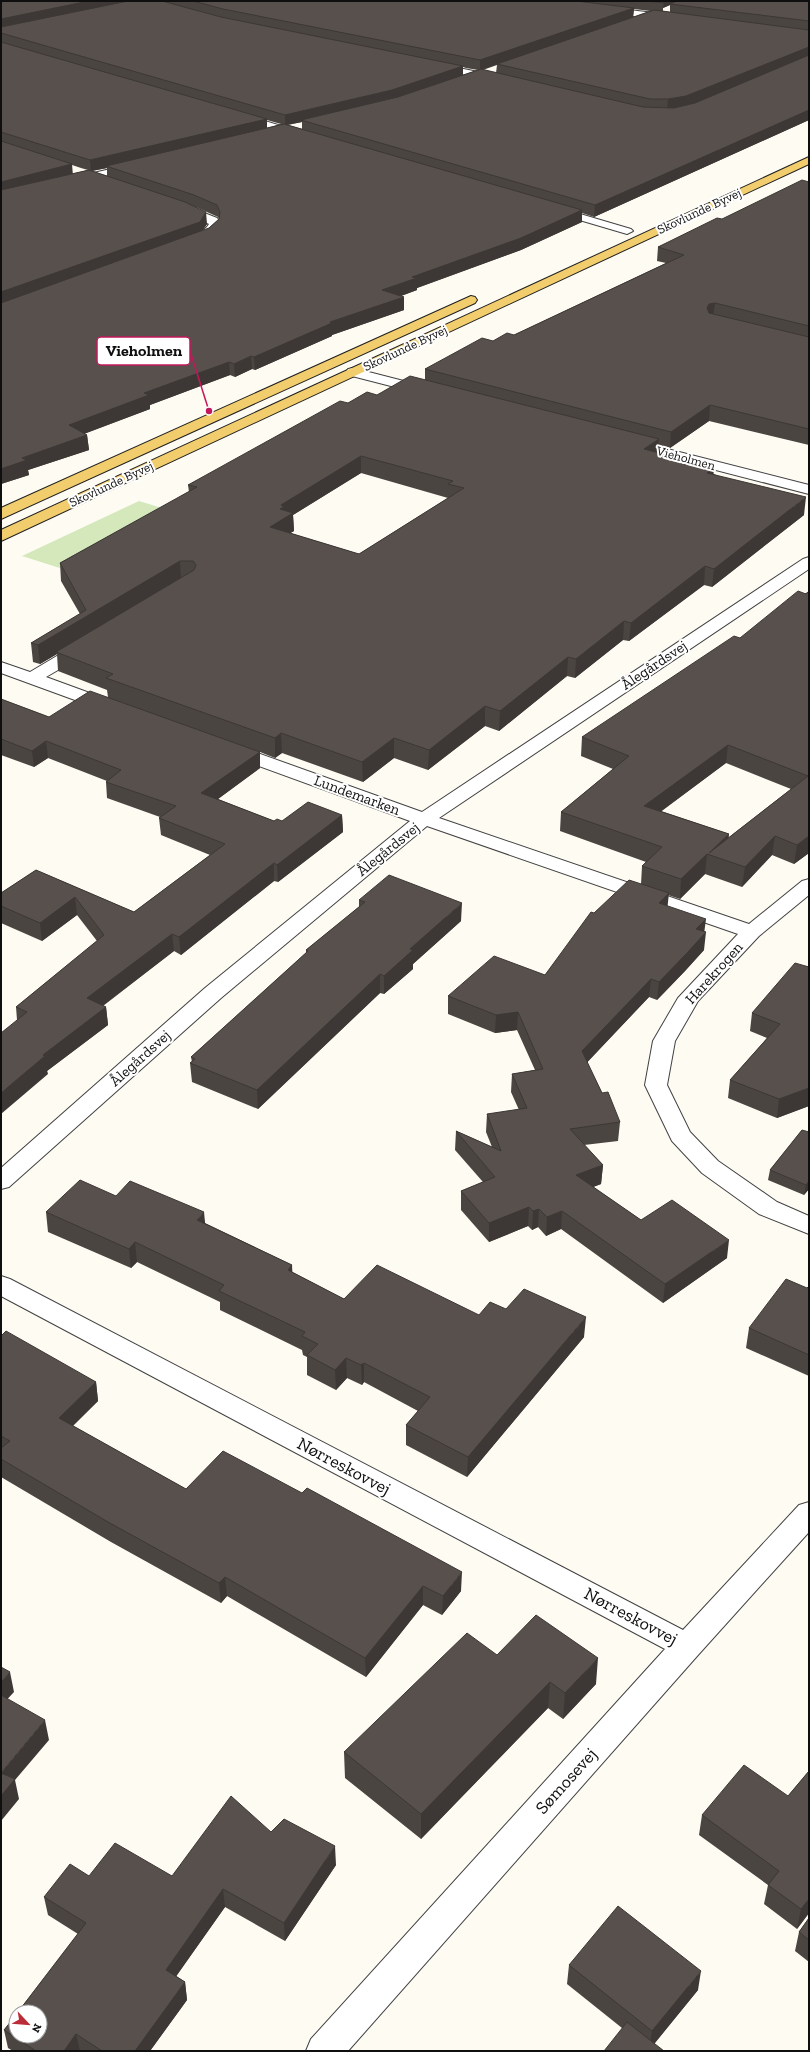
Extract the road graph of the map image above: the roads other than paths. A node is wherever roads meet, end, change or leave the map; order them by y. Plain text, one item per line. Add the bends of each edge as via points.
1 (597, 9) edge
2 (651, 16) junction
3 (681, 19) edge
4 (632, 22) edge
5 (426, 64) edge
6 (501, 68) edge
7 (480, 75) junction
8 (460, 82) edge
9 (511, 82) edge
10 (226, 113) edge
11 (309, 124) edge
12 (286, 130) junction
13 (263, 136) edge
14 (308, 137) edge
15 (809, 146) edge
16 (809, 160) edge
17 (150, 163) edge
18 (67, 170) edge
19 (89, 177) junction
20 (60, 184) edge
21 (111, 184) edge
22 (169, 203) edge
23 (541, 205) edge
24 (627, 231) junction
25 (606, 240) dead end
26 (183, 244) edge
27 (485, 294) dead end
28 (354, 372) junction
29 (436, 394) edge
30 (613, 439) edge
31 (809, 490) edge
32 (1, 514) edge
33 (1, 536) edge
34 (809, 562) edge
35 (93, 642) edge
36 (1, 667) edge
37 (32, 678) junction
38 (128, 713) edge
39 (216, 744) edge
40 (424, 819) junction
41 (809, 885) edge
42 (752, 932) junction
43 (1, 1181) edge
44 (809, 1226) edge
45 (1, 1285) edge
46 (809, 1513) edge
47 (687, 1646) junction
48 (324, 2051) edge

1 - 2 street
2 - 3 street
2 - 4 street
5 - 7 street
6 - 7 street
7 - 8 street
7 - 9 street
10 - 12 street
11 - 12 street
12 - 13 street
12 - 14 street
15 - 24 main road, Skovlunde Byvej
16 - 28 main road, Skovlunde Byvej
17 - 19 street
18 - 19 street
19 - 20 street
19 - 21 street
22 - 26 street via 213,220 215,224 205,237
23 - 24 street
24 - 25 main road, Skovlunde Byvej
27 - 32 main road, Skovlunde Byvej
28 - 29 street
28 - 33 main road, Skovlunde Byvej
30 - 31 street, Vieholmen
34 - 40 street, Ålegårdsvej
35 - 37 street
36 - 37 street
37 - 38 street
39 - 40 street, Lundemarken
40 - 42 street, Lundemarken
40 - 43 street, Ålegårdsvej via 213,993
41 - 42 street, Harekrogen
42 - 44 street, Harekrogen via 689,998 664,1041 656,1085 680,1136 710,1167 768,1208
45 - 47 street, Nørreskovvej
46 - 47 street, Sømosevej
47 - 48 street, Sømosevej

